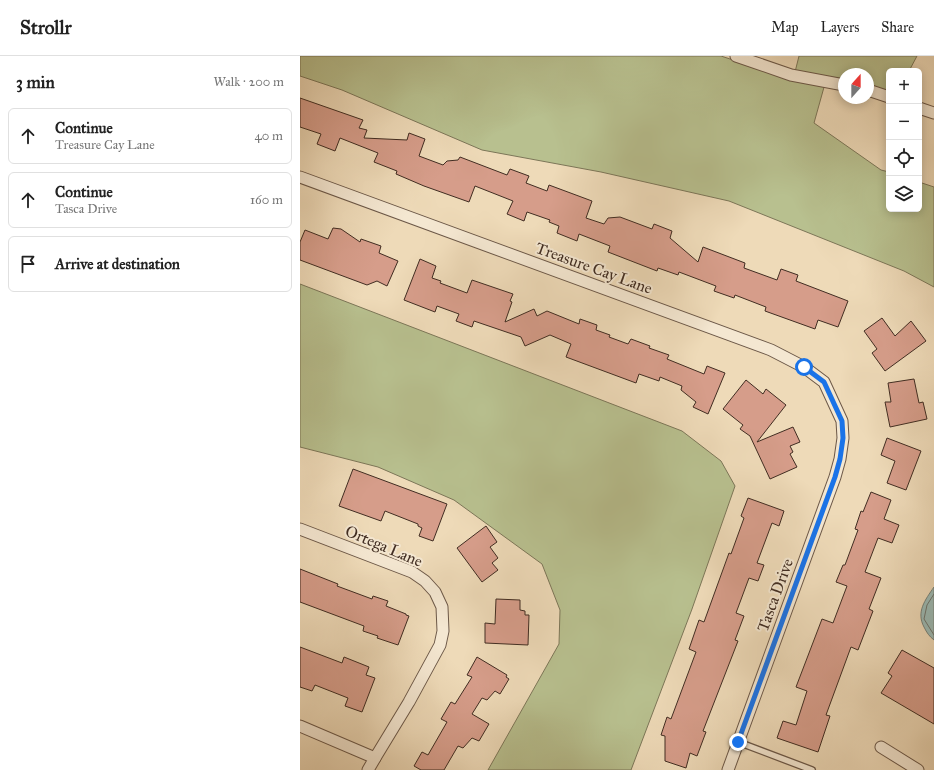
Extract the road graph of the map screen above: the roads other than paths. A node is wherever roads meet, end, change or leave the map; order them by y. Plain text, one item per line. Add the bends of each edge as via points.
1 (736, 56) edge
2 (838, 84) edge
3 (874, 92) edge
4 (886, 96) edge
5 (922, 109) edge
6 (934, 113) edge
7 (300, 177) edge
8 (843, 429) joint
9 (300, 529) edge
10 (300, 726) edge
11 (738, 742) junction
12 (881, 747) dead end
13 (375, 758) junction
14 (368, 770) edge
15 (728, 770) edge
16 (812, 770) edge
17 (918, 770) edge

1 - 2 street via 791,75
3 - 4 street
5 - 6 street
7 - 8 street, Treasure Cay Lane via 771,350 804,367 824,382 842,421
8 - 11 street, Tasca Drive via 835,477
9 - 13 street, Ortega Lane via 412,572 425,580 435,592 442,607 443,631 440,645
10 - 13 street
11 - 15 street, Tasca Drive
11 - 16 lane
12 - 17 street
13 - 14 street, Ortega Lane

